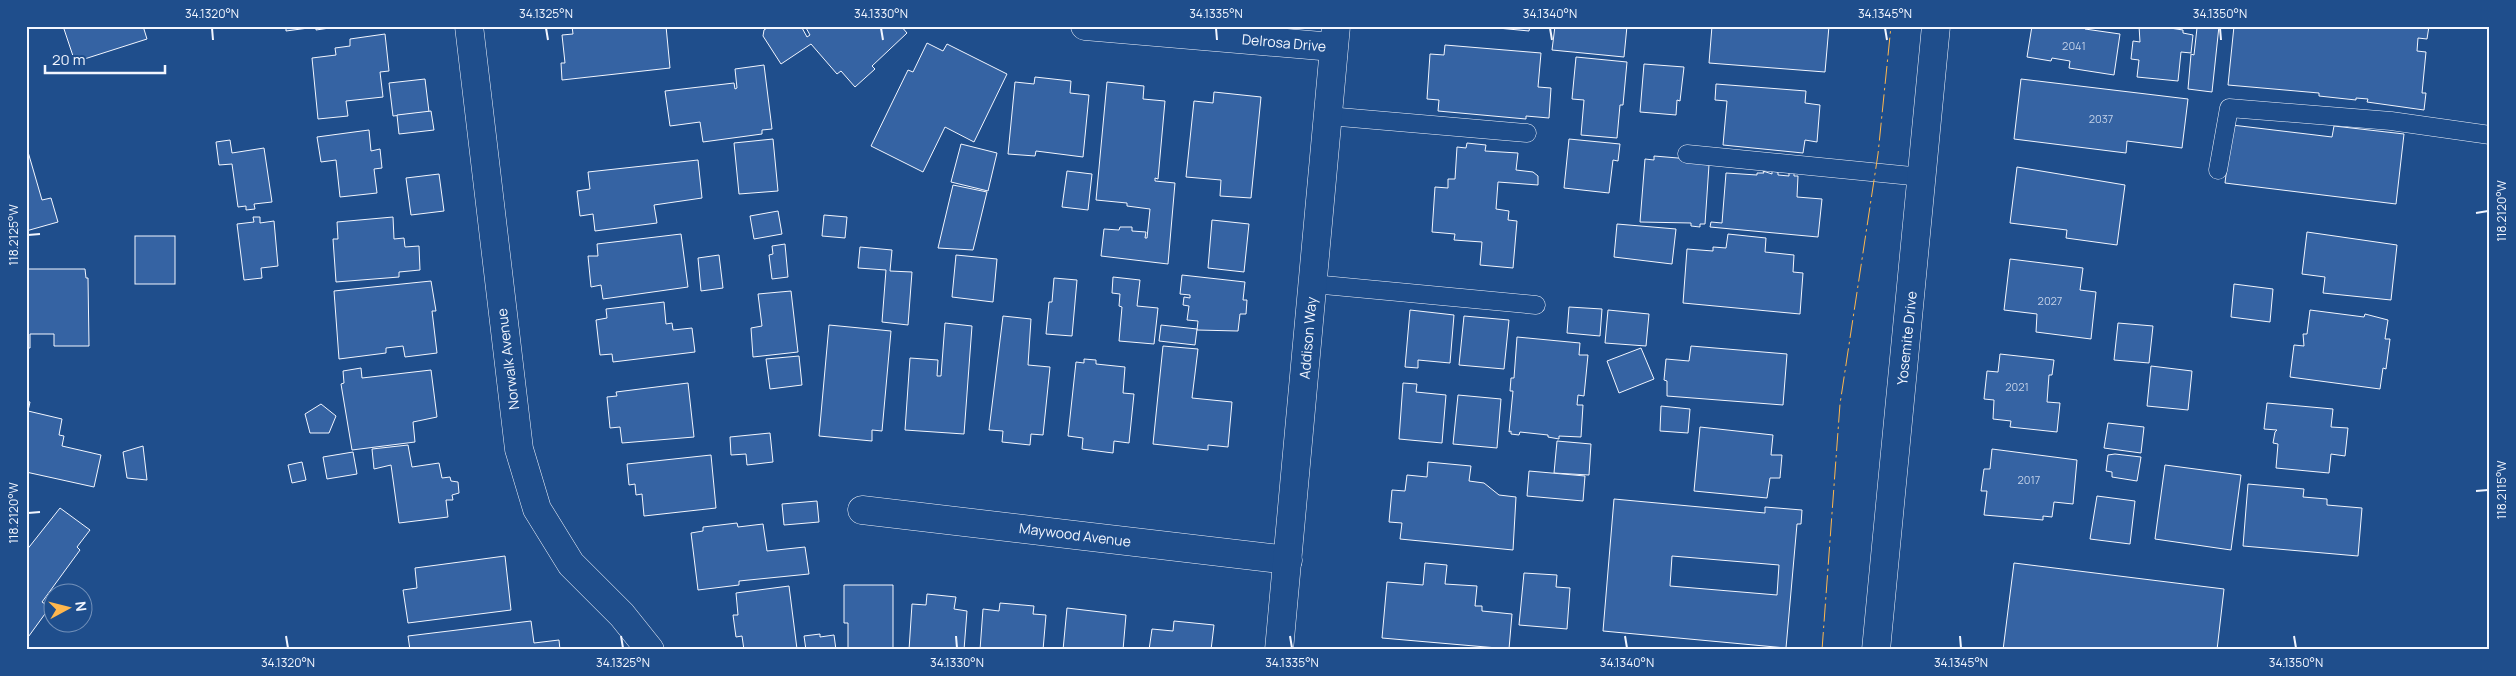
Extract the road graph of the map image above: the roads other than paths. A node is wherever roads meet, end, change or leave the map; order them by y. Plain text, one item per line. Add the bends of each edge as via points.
1 (469, 26) edge
2 (1085, 26) edge
3 (1936, 26) edge
4 (1335, 37) edge
5 (1328, 116) junction
6 (1527, 133) dead end
7 (2490, 135) edge
8 (1687, 154) dead end
9 (2218, 170) dead end
10 (1922, 177) junction
11 (1313, 284) junction
12 (1536, 305) dead end
13 (862, 510) dead end
14 (1288, 560) junction
15 (650, 650) edge
16 (1279, 650) edge
17 (1876, 650) edge

1 - 15 street, Norwalk Avenue via 519,449 537,509 571,564 622,615
2 - 4 street, Delrosa Drive
3 - 10 street, Yosemite Drive
4 - 5 street, Addison Way
5 - 6 lane
5 - 11 street, Addison Way
7 - 9 lane via 2390,121 2229,108
8 - 10 lane
10 - 17 street, Yosemite Drive
11 - 12 lane
11 - 14 street, Addison Way
13 - 14 street, Maywood Avenue
14 - 16 street, Addison Way

